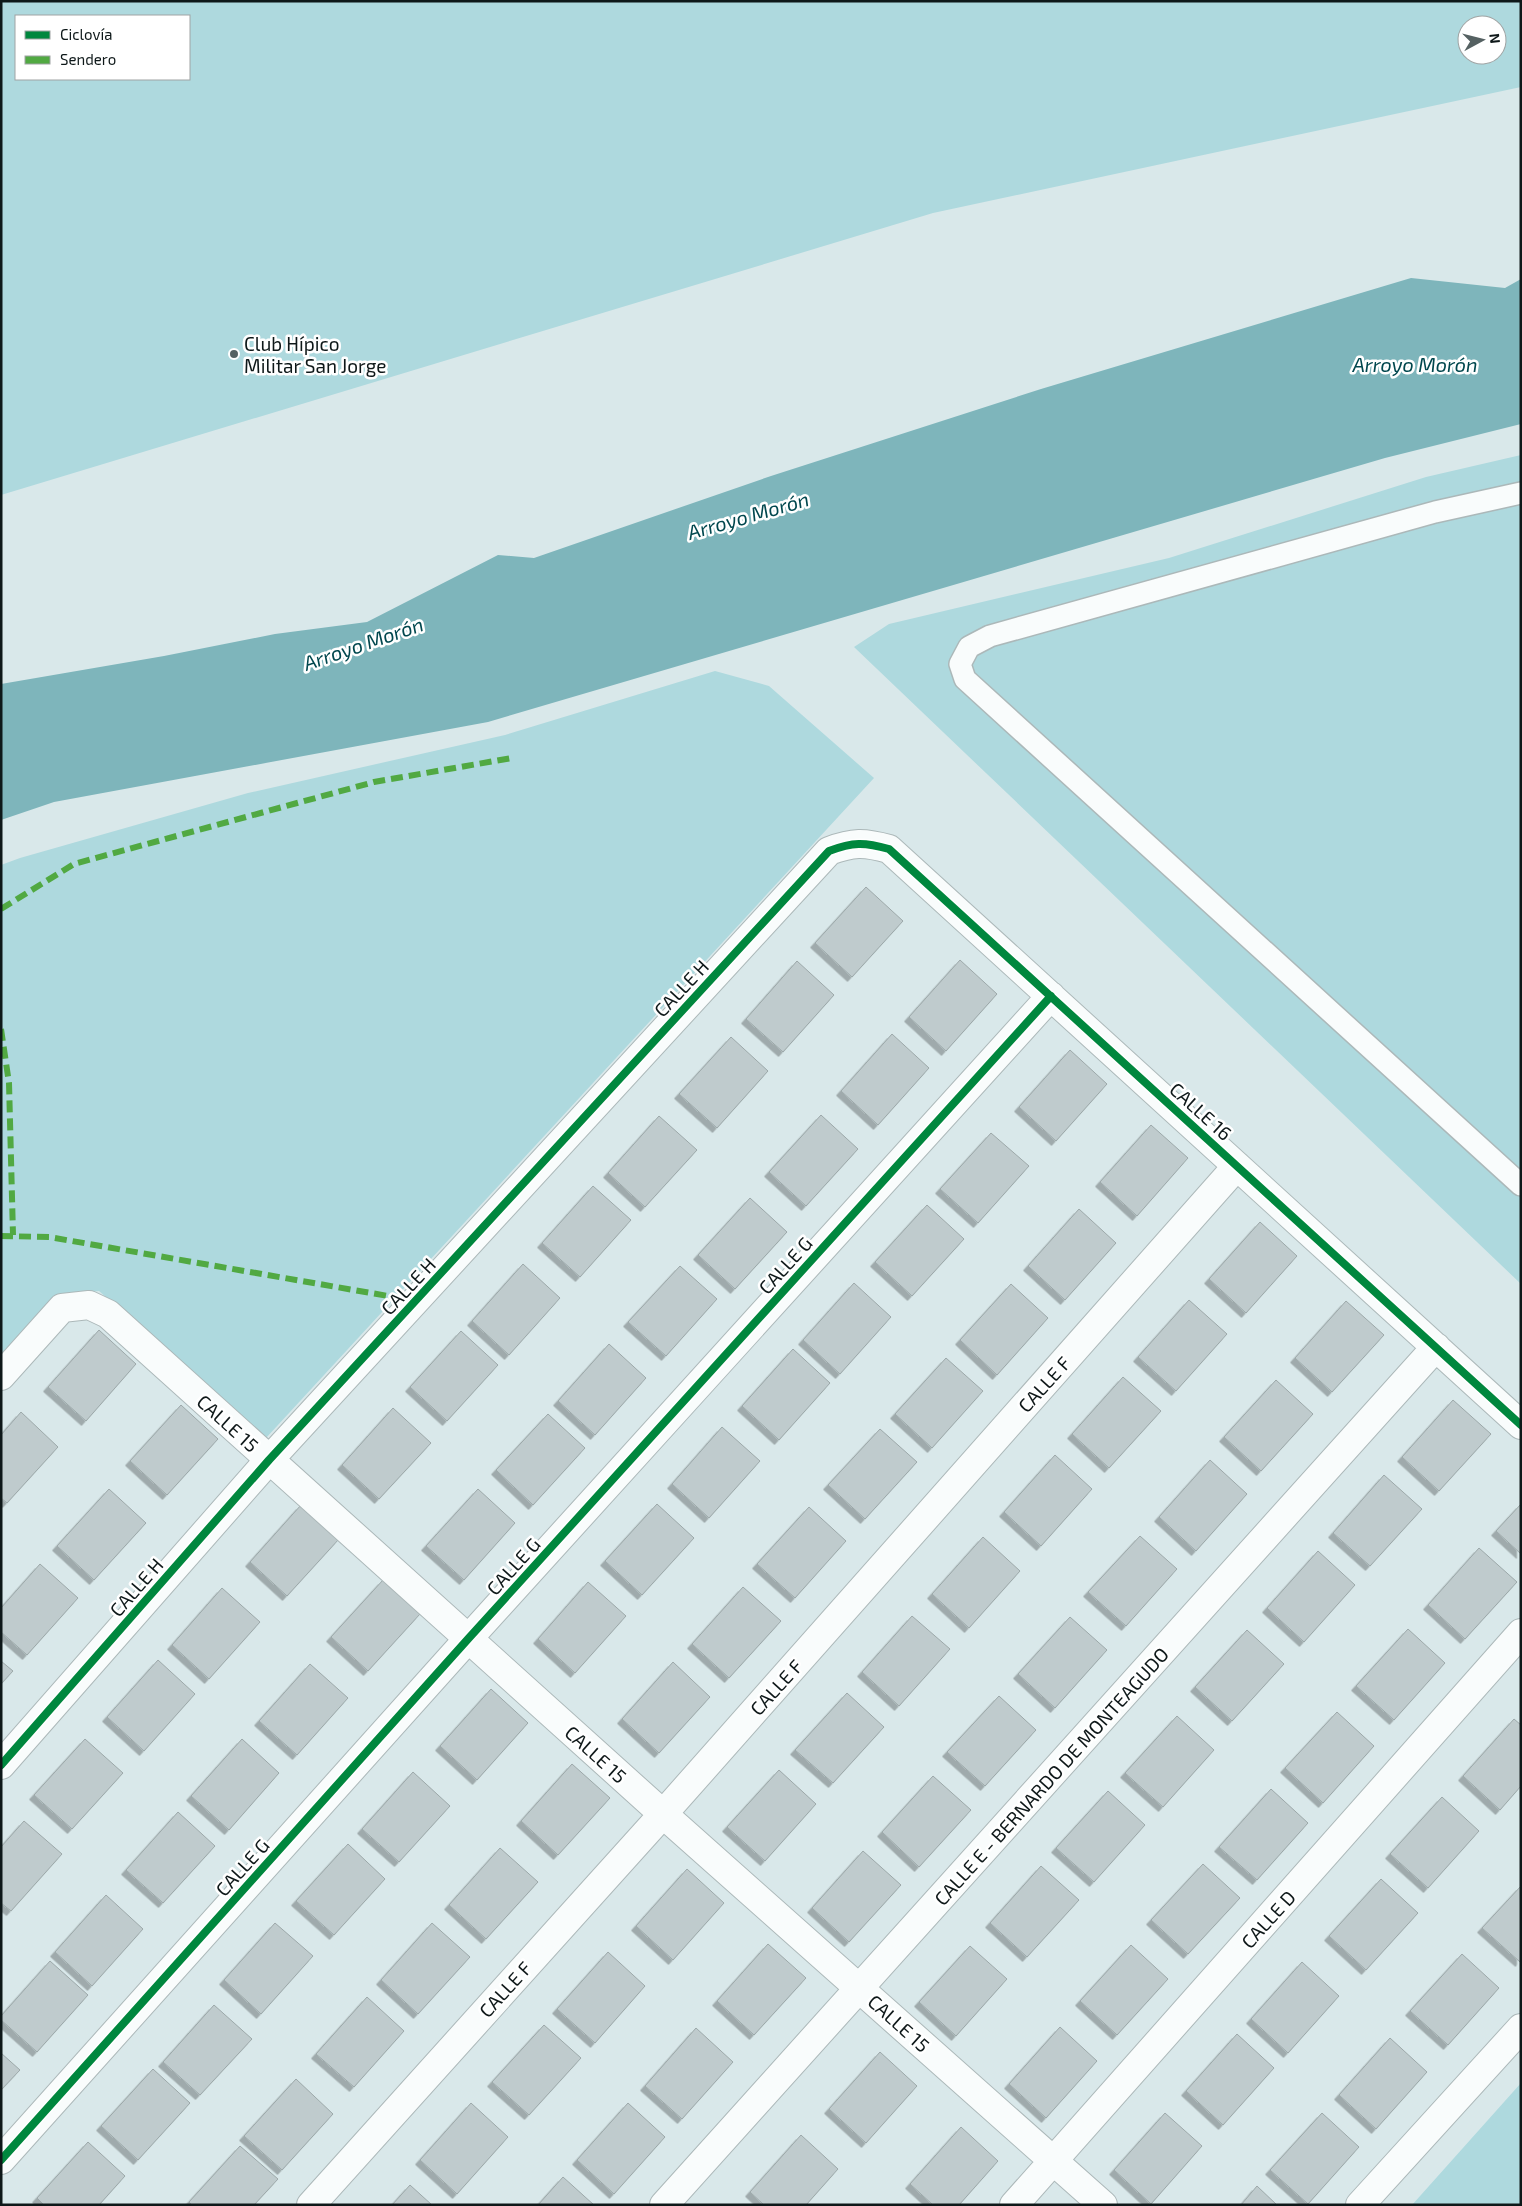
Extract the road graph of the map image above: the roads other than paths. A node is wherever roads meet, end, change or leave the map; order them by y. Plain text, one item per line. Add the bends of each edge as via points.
1 (1521, 493) edge
2 (850, 844) joint
3 (1051, 996) junction
4 (1237, 1166) junction
5 (1521, 1185) edge
6 (1436, 1347) junction
7 (1, 1376) edge
8 (1521, 1425) edge
9 (269, 1460) junction
10 (1521, 1633) edge
11 (468, 1639) junction
12 (1, 1765) edge
13 (663, 1814) junction
14 (860, 1988) junction
15 (1521, 2028) edge
16 (1, 2160) edge
17 (1054, 2161) junction
18 (311, 2205) edge
19 (664, 2205) edge
20 (1014, 2205) edge
21 (1103, 2205) edge
22 (1360, 2205) edge

1 - 5 lane via 1435,512 990,636 969,647 960,664 965,679
2 - 3 street, CALLE 16 via 869,843 889,849
2 - 9 street, CALLE H via 829,851
3 - 4 street, CALLE 16
3 - 11 street, CALLE G
4 - 6 street, CALLE 16
4 - 13 street, CALLE F
6 - 8 street, CALLE 16
6 - 14 street, CALLE E - BERNARDO DE MONTEAGUDO
7 - 9 street, CALLE 15 via 62,1308 89,1305 108,1314
9 - 11 street, CALLE 15
9 - 12 street, CALLE H
10 - 17 street, CALLE D
11 - 13 street, CALLE 15
11 - 16 street, CALLE G
13 - 14 street, CALLE 15
13 - 18 street, CALLE F
14 - 17 street, CALLE 15
14 - 19 street, CALLE E - BERNARDO DE MONTEAGUDO
15 - 22 street
17 - 20 street, CALLE D
17 - 21 street, CALLE 15

